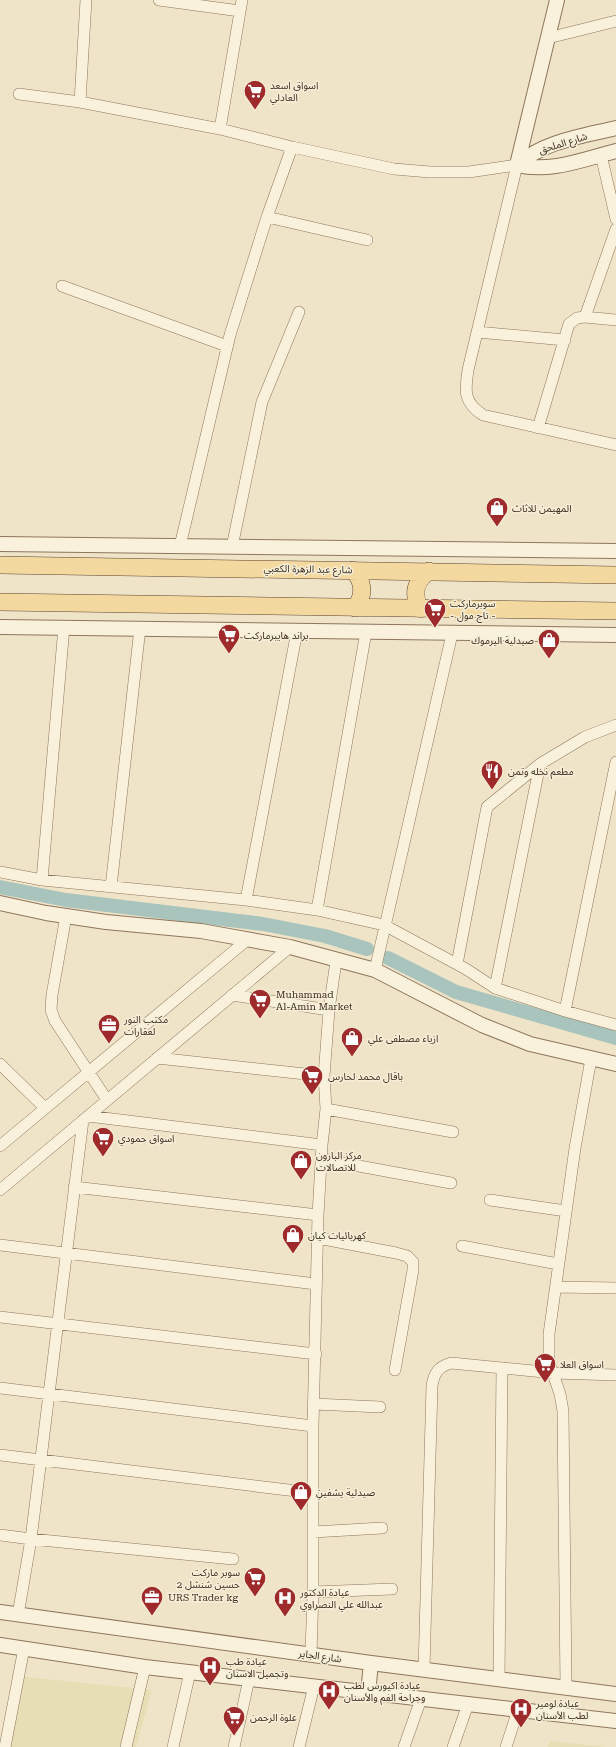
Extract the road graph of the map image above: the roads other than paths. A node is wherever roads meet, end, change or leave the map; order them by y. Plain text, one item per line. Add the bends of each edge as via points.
1 (86, 0) edge
2 (160, 0) edge
3 (242, 0) edge
4 (557, 0) edge
5 (185, 2) edge
6 (240, 11) junction
7 (616, 21) edge
8 (548, 38) junction
9 (19, 94) dead end
10 (80, 102) junction
11 (616, 128) edge
12 (220, 129) junction
13 (292, 147) junction
14 (616, 151) edge
15 (601, 155) junction
16 (518, 165) junction
17 (267, 217) junction
18 (616, 219) edge
19 (616, 229) edge
20 (367, 240) dead end
21 (62, 286) dead end
22 (298, 312) dead end
23 (585, 317) junction
24 (616, 320) edge
25 (477, 332) junction
26 (565, 340) junction
27 (227, 346) junction
28 (538, 428) junction
29 (616, 445) edge
30 (0, 544) edge
31 (180, 546) junction
32 (232, 547) junction
33 (616, 551) edge
34 (0, 565) edge
35 (353, 570) junction
36 (429, 571) junction
37 (616, 575) edge
38 (0, 602) edge
39 (355, 608) junction
40 (420, 609) junction
41 (616, 611) edge
42 (0, 627) edge
43 (64, 627) junction
44 (140, 628) junction
45 (297, 631) junction
46 (366, 632) junction
47 (452, 634) junction
48 (616, 635) edge
49 (616, 725) edge
50 (616, 762) edge
51 (540, 764) junction
52 (0, 872) edge
53 (42, 880) junction
54 (111, 887) junction
55 (246, 900) junction
56 (0, 905) edge
57 (317, 910) junction
58 (66, 916) junction
59 (384, 925) junction
60 (247, 940) junction
61 (290, 947) junction
62 (336, 961) junction
63 (457, 964) junction
64 (375, 970) junction
65 (495, 988) junction
66 (232, 995) junction
67 (329, 1010) junction
68 (565, 1011) junction
69 (616, 1025) edge
70 (157, 1058) junction
71 (591, 1059) junction
72 (0, 1064) edge
73 (616, 1064) edge
74 (88, 1073) junction
75 (324, 1076) junction
76 (107, 1100) junction
77 (45, 1108) junction
78 (326, 1109) junction
79 (85, 1118) junction
80 (453, 1132) dead end
81 (322, 1145) junction
82 (0, 1146) edge
83 (321, 1159) junction
84 (451, 1183) dead end
85 (2, 1184) edge
86 (74, 1187) junction
87 (490, 1200) dead end
88 (566, 1211) junction
89 (318, 1215) junction
90 (318, 1238) junction
91 (0, 1245) edge
92 (462, 1246) dead end
93 (66, 1255) junction
94 (558, 1264) junction
95 (316, 1284) junction
96 (556, 1287) junction
97 (616, 1288) edge
98 (0, 1317) edge
99 (58, 1323) junction
100 (316, 1354) junction
101 (502, 1368) junction
102 (395, 1370) dead end
103 (554, 1373) junction
104 (616, 1375) edge
105 (0, 1388) edge
106 (49, 1394) junction
107 (314, 1404) junction
108 (380, 1407) dead end
109 (314, 1426) junction
110 (0, 1456) edge
111 (41, 1461) junction
112 (313, 1493) junction
113 (382, 1528) dead end
114 (313, 1532) junction
115 (0, 1535) edge
116 (31, 1539) junction
117 (233, 1559) dead end
118 (392, 1589) dead end
119 (313, 1592) junction
120 (0, 1612) edge
121 (18, 1614) junction
122 (0, 1645) edge
123 (24, 1648) junction
124 (311, 1654) junction
125 (371, 1663) junction
126 (145, 1667) junction
127 (424, 1669) junction
128 (190, 1672) junction
129 (249, 1679) junction
130 (499, 1679) junction
131 (314, 1686) junction
132 (566, 1687) junction
133 (368, 1693) junction
134 (616, 1694) edge
135 (421, 1699) junction
136 (468, 1704) junction
137 (518, 1710) junction
138 (616, 1721) edge
139 (5, 1747) edge
140 (126, 1747) edge
141 (173, 1747) edge
142 (234, 1747) edge
143 (299, 1747) edge
144 (404, 1747) edge
145 (453, 1747) edge
146 (506, 1747) edge

1 - 10 street
2 - 5 street
3 - 6 street
4 - 8 street
5 - 6 street
6 - 12 street
7 - 8 street
8 - 16 street
9 - 10 street
10 - 12 street
11 - 16 street, شارع الملحق via 548,146
12 - 13 street
13 - 16 street via 394,169 430,172 469,172
13 - 17 street
14 - 15 street, شارع الملحق
15 - 16 street, شارع الملحق via 549,168
15 - 18 street
16 - 25 street
17 - 20 street
17 - 27 street
19 - 23 street
21 - 27 street
22 - 32 street via 262,402
23 - 24 street
23 - 26 street via 577,318 569,324
25 - 26 street
25 - 28 street via 465,390 473,409 483,415
26 - 28 street
27 - 31 street
28 - 29 street
30 - 31 street
31 - 32 street
32 - 33 street
34 - 35 main road, شارع عبد الزهرة الكعبي
35 - 36 main road, شارع عبد الزهرة الكعبي
35 - 39 main road via 358,575 362,588 362,596
36 - 37 main road, شارع عبد الزهرة الكعبي
36 - 40 main road via 418,581 416,588
38 - 39 main road
39 - 40 main road
40 - 41 main road
42 - 43 street
43 - 44 street
43 - 53 street
44 - 45 street
44 - 54 street
45 - 46 street
45 - 55 street
46 - 47 street
46 - 57 street
47 - 48 street
47 - 59 street
49 - 51 street via 585,737
50 - 68 street
51 - 63 street via 487,807
51 - 65 street
52 - 53 street
53 - 54 street
54 - 55 street
55 - 57 street
56 - 58 street
57 - 59 street
58 - 60 street
58 - 74 street via 51,1010 54,1021
59 - 63 street
59 - 64 street
60 - 61 street
60 - 74 street
61 - 62 street
61 - 66 street
62 - 64 street
62 - 67 street
63 - 65 street
64 - 71 street via 482,1025 530,1044
65 - 68 street
66 - 67 street
66 - 70 street
67 - 75 street
68 - 69 street
70 - 75 street
70 - 76 street
71 - 73 street
71 - 88 street via 574,1148
72 - 77 street
74 - 76 street
74 - 77 street
75 - 78 street
76 - 79 street
77 - 82 street
78 - 80 street
78 - 81 street
79 - 81 street
79 - 85 street
79 - 86 street
81 - 83 street
83 - 84 street
83 - 89 street
86 - 89 street
86 - 93 street
87 - 88 street
88 - 94 street
89 - 90 street
90 - 95 street
90 - 102 street via 396,1253 407,1256 413,1262
91 - 93 street
92 - 94 street
93 - 95 street
93 - 99 street
94 - 96 street
95 - 100 street
96 - 97 street
96 - 103 street via 549,1334 550,1362
98 - 99 street
99 - 100 street
99 - 106 street
100 - 107 street
101 - 103 street
101 - 127 street via 451,1363 436,1370 433,1378
101 - 130 street
103 - 104 street
103 - 132 street via 563,1411
105 - 106 street
106 - 109 street
106 - 111 street
107 - 108 street
107 - 109 street
109 - 112 street
110 - 111 street
111 - 112 street
111 - 116 street
112 - 114 street
113 - 114 street
114 - 119 street
115 - 116 street
116 - 117 street
116 - 121 street
118 - 119 street
119 - 124 street
120 - 121 street, شارع الجاير
121 - 124 street, شارع الجاير
122 - 123 street
123 - 126 street
123 - 139 street
124 - 125 street, شارع الجاير
125 - 127 street, شارع الجاير
125 - 133 street
126 - 128 street
126 - 140 street
127 - 130 street, شارع الجاير
128 - 129 street
128 - 141 street
129 - 131 street
129 - 142 street
130 - 132 street, شارع الجاير
131 - 133 street
131 - 143 street
132 - 134 street, شارع الجاير
133 - 135 street
135 - 136 street
135 - 144 street
136 - 137 street
136 - 145 street
137 - 138 street
137 - 146 street

